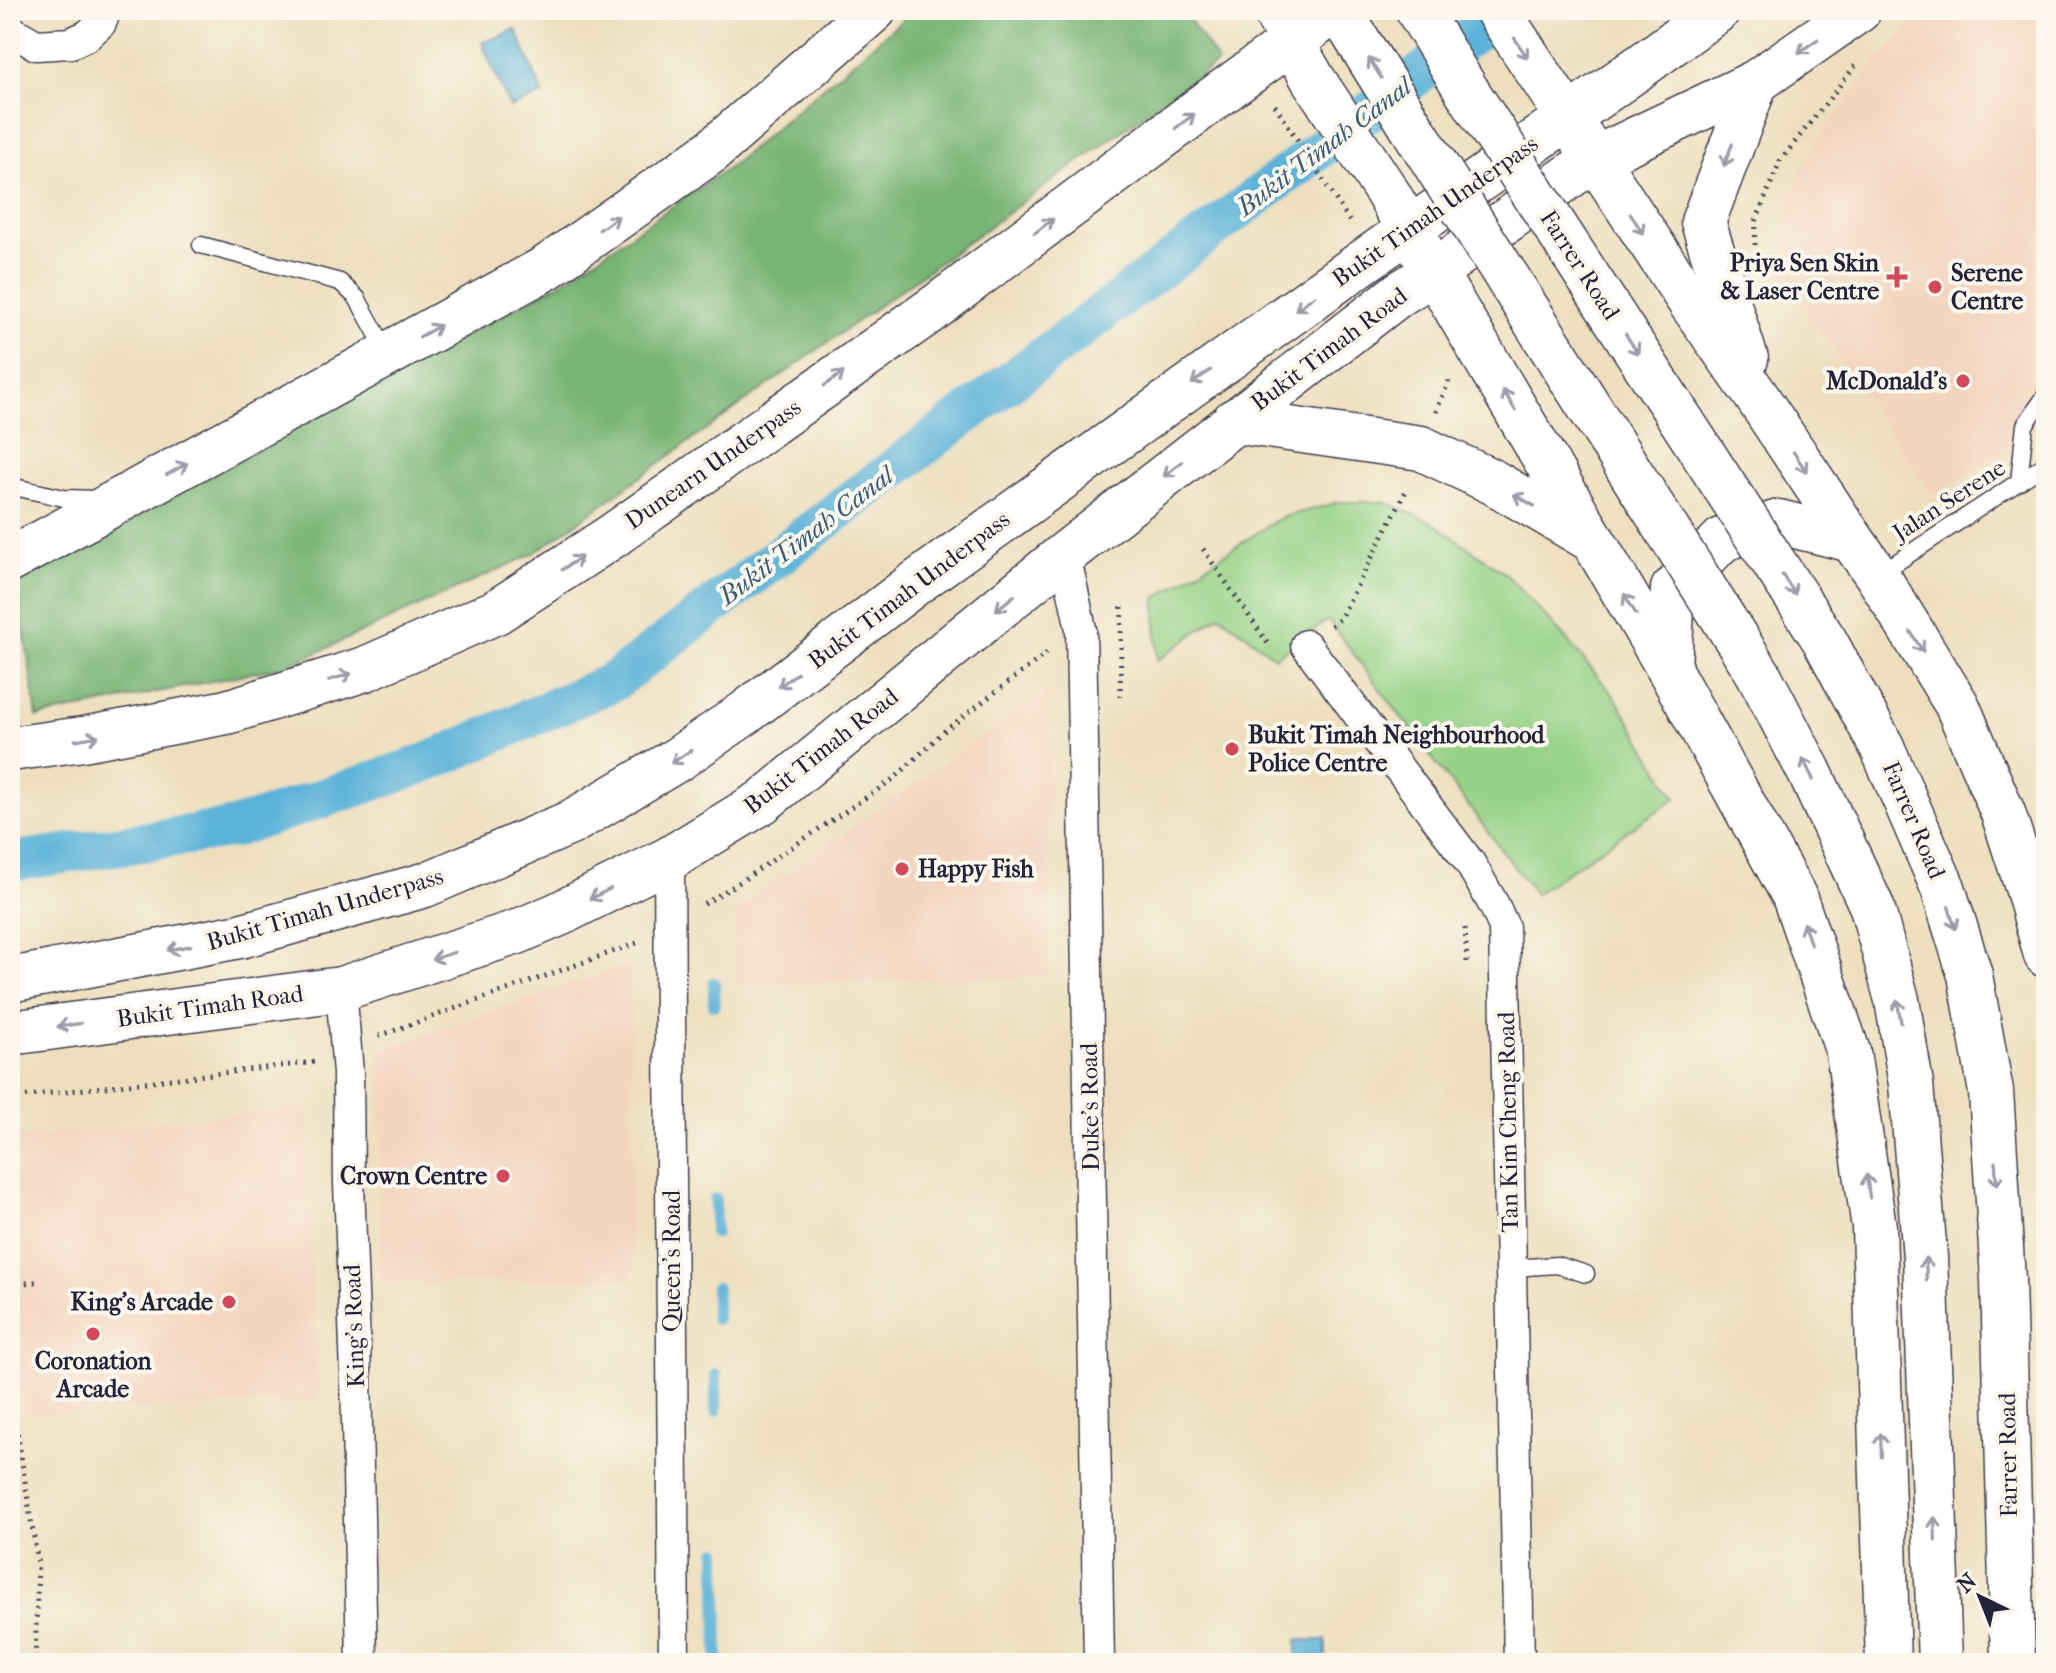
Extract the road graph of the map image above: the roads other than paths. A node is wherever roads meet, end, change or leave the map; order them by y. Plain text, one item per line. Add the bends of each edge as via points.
1 (106, 10) edge
2 (874, 10) edge
3 (1274, 10) edge
4 (1337, 10) edge
5 (1418, 10) edge
6 (1497, 10) edge
7 (1718, 10) edge
8 (1859, 10) edge
9 (846, 27) edge
10 (10, 30) edge
11 (1756, 82) junction
12 (1594, 159) junction
13 (201, 245) dead end
14 (1434, 272) junction
15 (388, 354) junction
16 (2046, 395) edge
17 (1757, 397) junction
18 (1234, 421) junction
19 (2046, 464) edge
20 (2019, 482) junction
21 (10, 486) edge
22 (126, 497) junction
23 (1591, 540) junction
24 (1852, 540) junction
25 (1065, 554) junction
26 (10, 560) edge
27 (1877, 575) junction
28 (1306, 645) road end
29 (1669, 669) junction
30 (10, 749) edge
31 (669, 859) junction
32 (2046, 955) edge
33 (10, 980) edge
34 (341, 989) junction
35 (10, 1033) edge
36 (1511, 1268) junction
37 (1586, 1274) dead end
38 (362, 1663) edge
39 (674, 1663) edge
40 (1099, 1663) edge
41 (1519, 1663) edge
42 (1888, 1663) edge
43 (1940, 1663) edge
44 (2013, 1663) edge

1 - 10 street via 101,23 71,43 36,45
2 - 9 highway
3 - 14 highway
30 -> 4 highway, Dunearn Underpass via 227,712 365,669 496,612 937,306
43 -> 4 highway, bridge via 1925,1257 1911,1084 1897,1000 1872,907 1758,673
5 -> 44 highway, Farrer Road, bridge via 1825,641 1882,747 1943,888 1970,975 1991,1092 2003,1279
6 -> 12 highway
7 -> 33 highway, Bukit Timah Underpass via 913,585 745,713 570,823 425,885 240,936
8 -> 11 highway, Bukit Timah Road
15 -> 9 highway via 546,268 712,151
11 - 12 highway, Bukit Timah Road
11 -> 17 highway via 1703,222
12 - 14 highway, Bukit Timah Road
12 -> 17 highway
13 - 15 lane via 340,282 357,298
14 - 18 highway, Bukit Timah Road
23 -> 14 highway
22 -> 15 highway
16 - 20 lane via 2025,425
17 -> 24 highway
23 -> 18 highway via 1493,482 1421,448
18 -> 25 highway, Bukit Timah Road
19 - 20 lane, Jalan Serene
20 - 27 lane, Jalan Serene
21 - 22 lane via 64,498
22 - 26 highway
29 -> 23 highway
24 - 27 highway
24 - 29 highway via 1779,522 1723,539 1673,589
25 -> 31 highway, Bukit Timah Road via 762,802
25 - 40 street, Duke's Road via 1081,629
27 -> 32 highway via 1957,705 2003,813
28 - 36 street, Tan Kim Cheng Road via 1470,863 1504,927
42 -> 29 highway via 1874,1227 1848,1052 1794,896
31 -> 34 highway, Bukit Timah Road via 517,932
31 - 39 street, Queen's Road
34 -> 35 highway, Bukit Timah Road
34 - 38 street, King's Road via 348,1073
36 - 37 lane via 1557,1265
36 - 41 street, Tan Kim Cheng Road

